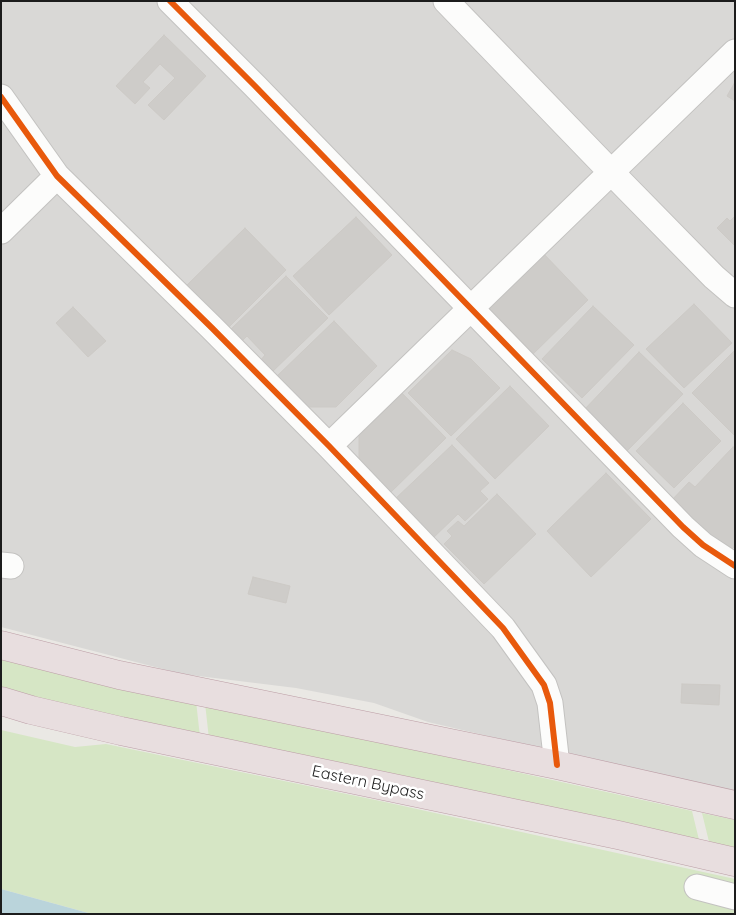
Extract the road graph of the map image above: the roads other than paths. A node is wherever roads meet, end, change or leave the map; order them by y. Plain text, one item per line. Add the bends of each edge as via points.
1 (170, 1) edge
2 (446, 1) edge
3 (735, 52) edge
4 (1, 97) edge
5 (611, 172) junction
6 (57, 176) junction
7 (1, 232) edge
8 (735, 295) edge
9 (472, 309) junction
10 (329, 446) junction
11 (735, 566) edge
12 (1, 645) edge
13 (1, 701) edge
14 (557, 765) junction
15 (735, 805) edge
16 (735, 862) edge
17 (697, 887) dead end
18 (735, 897) edge

1 - 9 street
2 - 5 street
3 - 5 street
4 - 6 street
5 - 8 street
5 - 9 street
6 - 7 street
6 - 10 street
9 - 10 street
9 - 11 street via 683,527
10 - 14 street via 486,609 544,685 550,703
12 - 14 highway via 119,675
13 - 16 highway, Eastern Bypass via 121,731
14 - 15 highway
17 - 18 street

